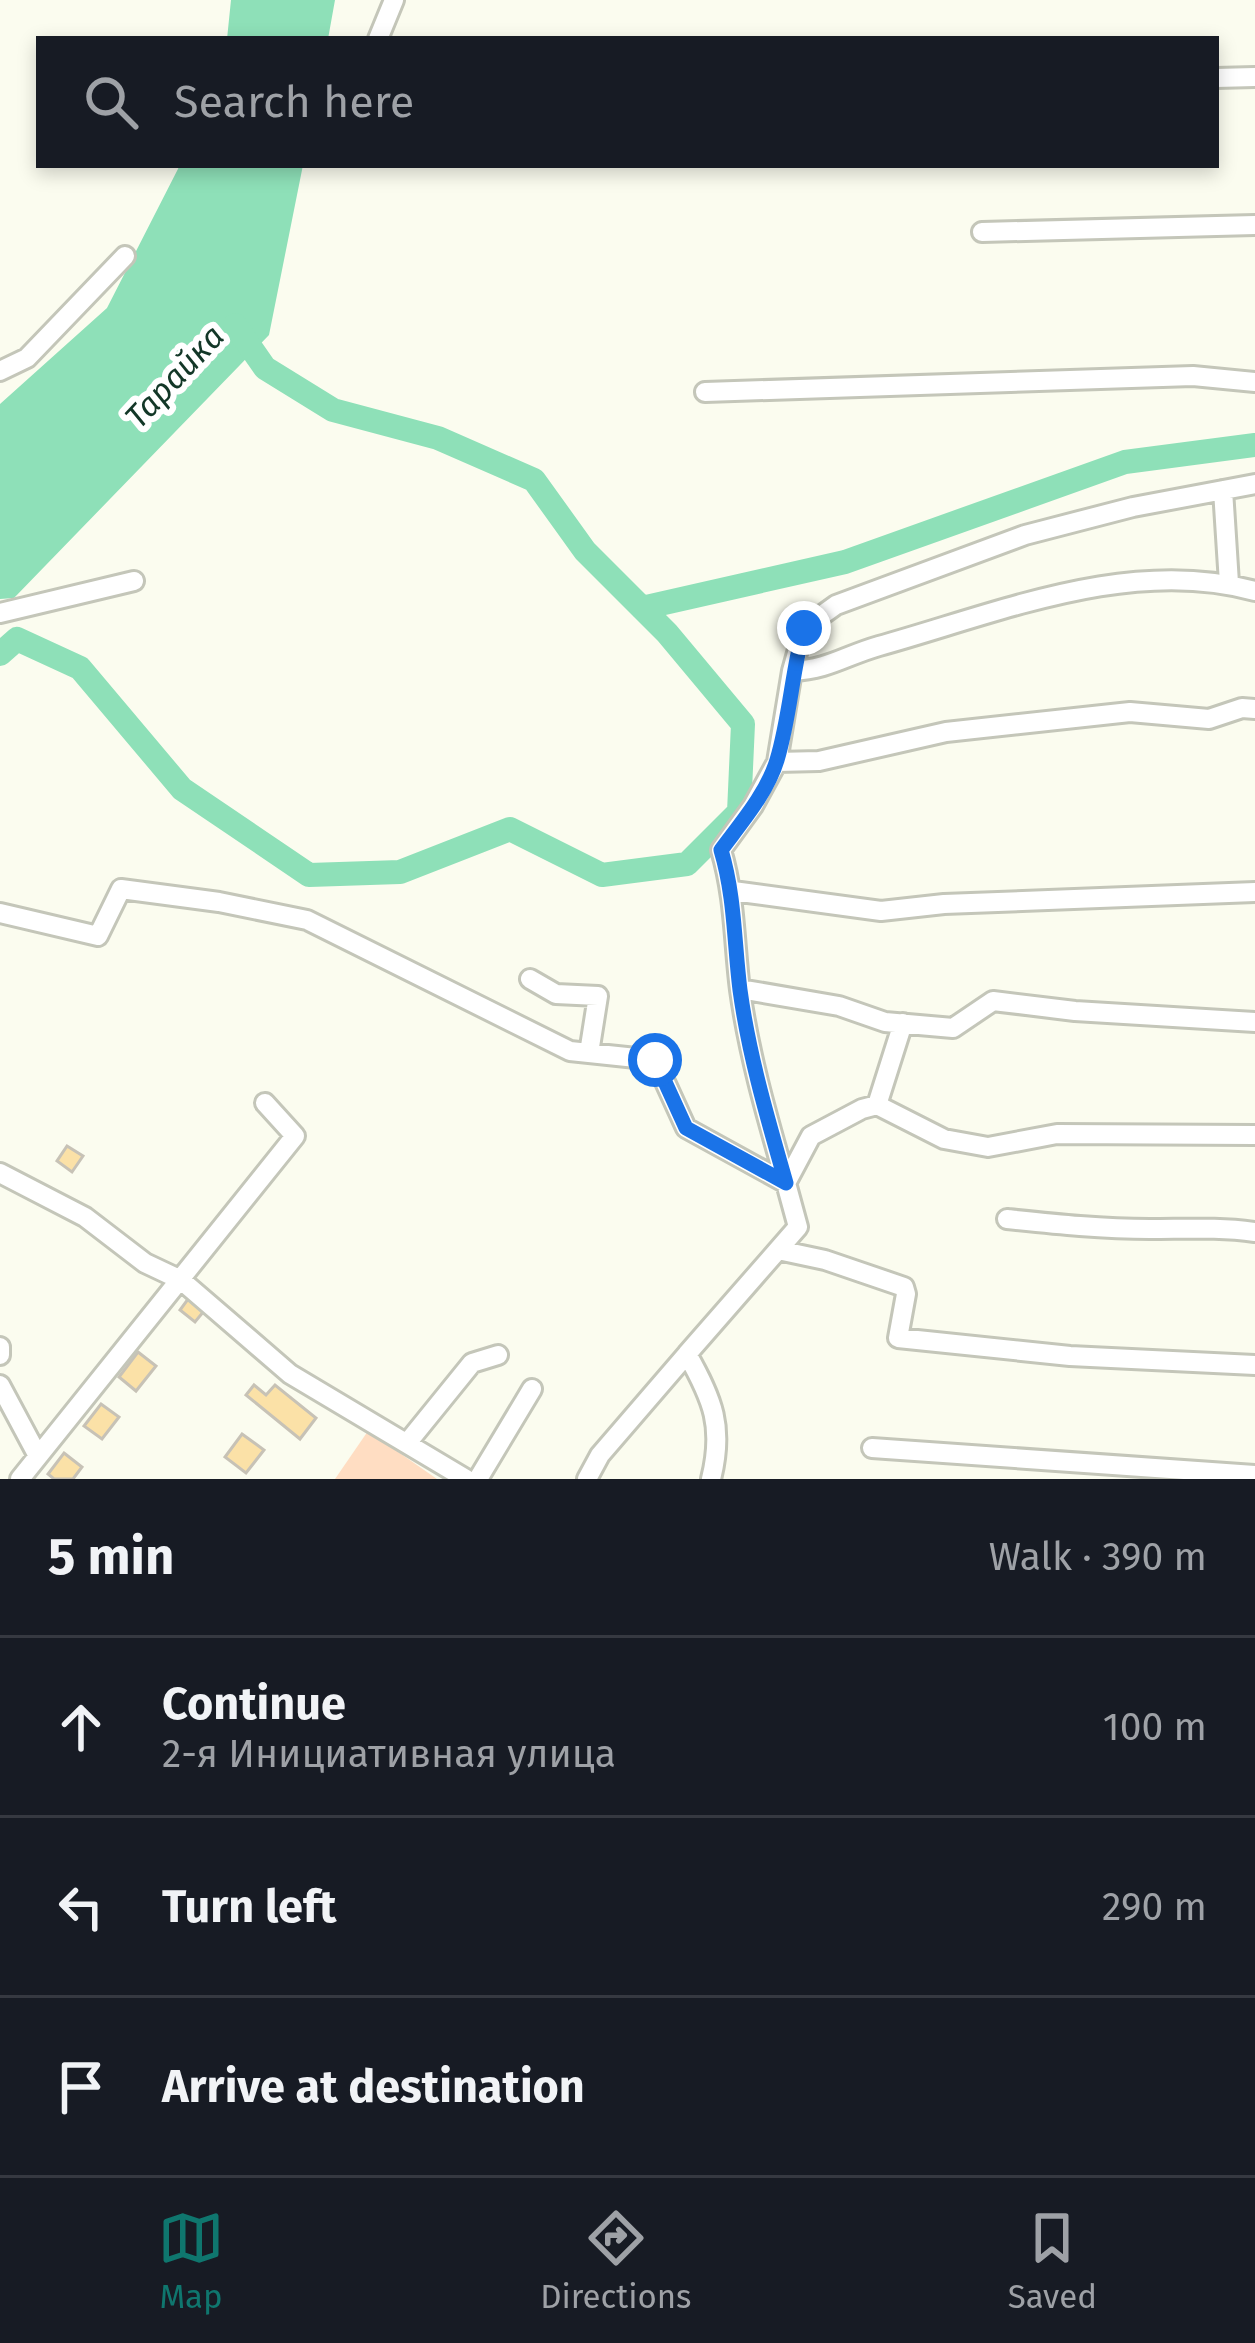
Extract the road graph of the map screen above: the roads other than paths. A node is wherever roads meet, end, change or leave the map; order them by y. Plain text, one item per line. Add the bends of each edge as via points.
1 (394, 0) edge
2 (379, 36) edge
3 (1255, 77) edge
4 (1219, 78) edge
5 (1255, 225) edge
6 (982, 232) dead end
7 (125, 256) dead end
8 (0, 371) edge
9 (1255, 382) edge
10 (705, 392) dead end
11 (1255, 484) edge
12 (1223, 490) junction
13 (134, 581) dead end
14 (1229, 583) junction
15 (1255, 590) edge
16 (0, 613) edge
17 (792, 671) junction
18 (1255, 709) edge
19 (777, 762) junction
20 (733, 891) junction
21 (1255, 892) edge
22 (0, 913) edge
23 (530, 979) dead end
24 (740, 989) junction
25 (1255, 1022) edge
26 (903, 1023) junction
27 (589, 1053) junction
28 (265, 1102) dead end
29 (877, 1106) junction
30 (1255, 1136) edge
31 (0, 1174) edge
32 (786, 1183) junction
33 (1007, 1219) dead end
34 (1255, 1232) edge
35 (778, 1250) junction
36 (181, 1280) junction
37 (687, 1354) junction
38 (498, 1355) dead end
39 (1255, 1365) edge
40 (0, 1384) edge
41 (532, 1389) dead end
42 (408, 1442) junction
43 (872, 1448) dead end
44 (38, 1456) junction
45 (1255, 1475) edge
46 (20, 1479) edge
47 (466, 1479) edge
48 (478, 1479) edge
49 (587, 1479) edge
50 (711, 1479) edge

1 - 2 street
3 - 4 street
5 - 6 street
7 - 8 street via 27,358
9 - 10 street via 1192,376
11 - 12 street
12 - 14 street
12 - 17 street via 1025,535 836,604 804,628
13 - 16 street
14 - 15 street
14 - 17 street via 1127,581 1014,606 824,670
17 - 19 street
18 - 19 street via 1210,719 1130,712 946,732
19 - 20 street via 721,850
20 - 21 street via 881,911
20 - 24 street
22 - 27 street via 98,936 121,890 307,920 570,1051
23 - 27 street via 556,994 598,996
24 - 26 street
24 - 32 street
25 - 26 street via 993,1001 952,1028
26 - 29 street
27 - 32 street via 655,1060 686,1128
28 - 36 street via 295,1136
29 - 30 street via 944,1139 988,1147 1057,1133
29 - 32 street via 811,1136
31 - 36 street
32 - 35 street via 798,1227
33 - 34 street
35 - 37 street
35 - 39 street via 904,1287 898,1338
36 - 42 street via 290,1374
36 - 44 street
37 - 49 street
37 - 50 street via 711,1395 719,1445
38 - 42 street via 472,1363
40 - 44 street
41 - 48 street
42 - 47 street
43 - 45 street
44 - 46 street

